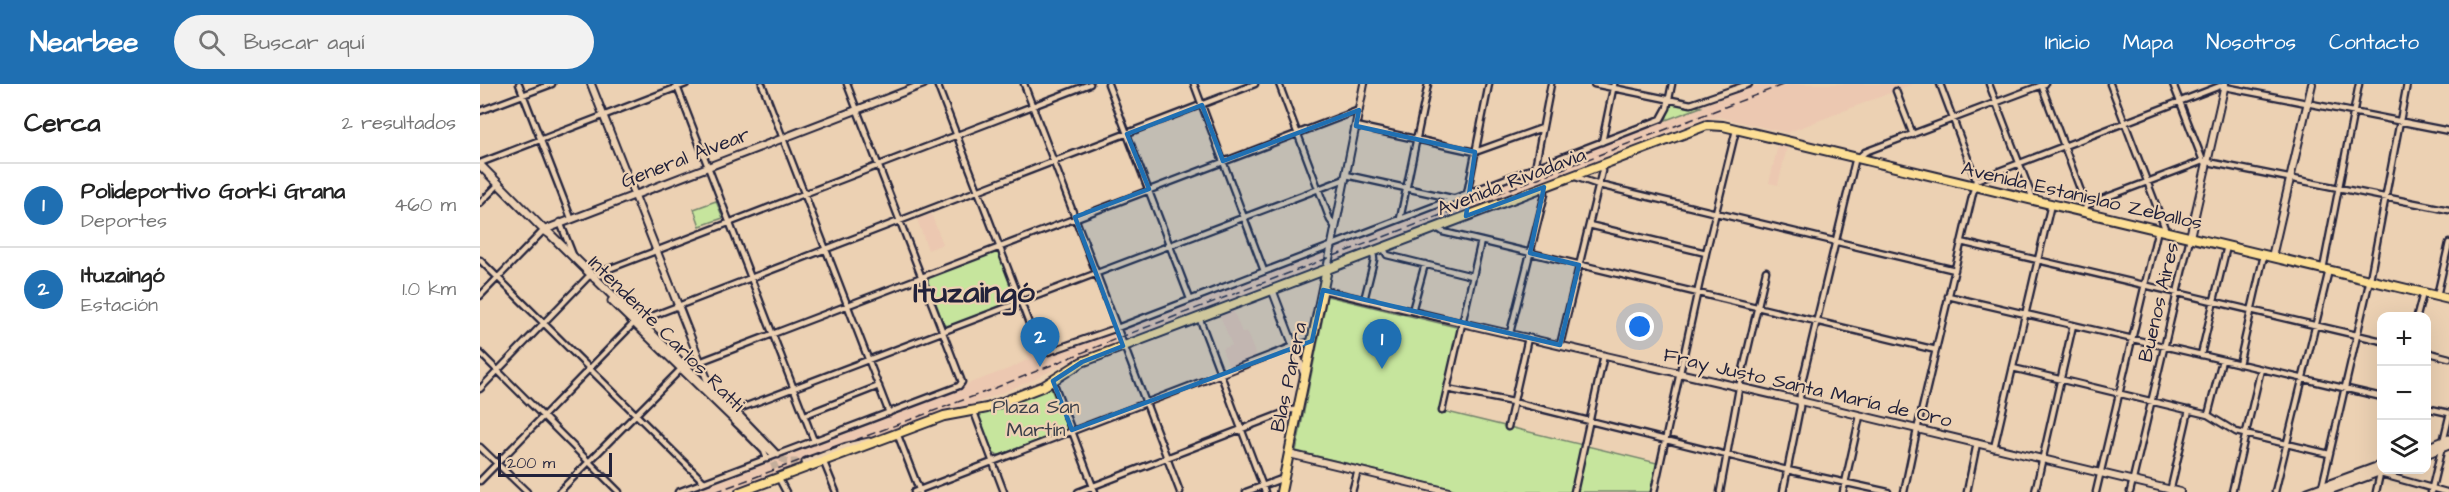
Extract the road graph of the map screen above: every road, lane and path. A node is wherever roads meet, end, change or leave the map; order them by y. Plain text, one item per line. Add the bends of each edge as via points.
1 (519, 84) edge
2 (552, 84) edge
3 (591, 84) edge
4 (686, 84) edge
5 (762, 84) edge
6 (847, 84) edge
7 (924, 84) edge
8 (938, 84) edge
9 (1024, 84) edge
10 (1090, 84) edge
11 (1108, 84) edge
12 (1194, 84) edge
13 (1255, 84) edge
14 (1279, 84) edge
15 (1364, 84) edge
16 (1428, 84) edge
17 (1489, 84) edge
18 (1551, 84) edge
19 (1594, 84) edge
20 (1672, 84) edge
21 (1727, 84) edge
22 (1749, 84) edge
23 (1940, 84) edge
24 (1989, 84) edge
25 (2042, 84) edge
26 (2110, 84) edge
27 (2173, 84) edge
28 (2312, 84) edge
29 (2359, 84) edge
30 (2408, 84) edge
31 (2222, 85) edge
32 (677, 86) edge
33 (1613, 86) edge
34 (1896, 91) dead end
35 (1726, 93) junction
36 (523, 95) junction
37 (1668, 99) junction
38 (2180, 101) junction
39 (1996, 103) junction
40 (2307, 103) junction
41 (1202, 105) junction
42 (1032, 106) junction
43 (857, 110) junction
44 (1359, 110) junction
45 (480, 111) edge
46 (2353, 112) junction
47 (604, 116) junction
48 (1953, 119) junction
49 (2401, 121) junction
50 (2125, 123) junction
51 (1707, 125) joint
52 (1356, 126) junction
53 (1542, 128) junction
54 (1737, 130) junction
55 (2449, 131) edge
56 (1297, 132) junction
57 (1127, 134) junction
58 (957, 135) junction
59 (1913, 135) junction
60 (783, 138) junction
61 (1416, 138) junction
62 (540, 139) junction
63 (1602, 142) junction
64 (2065, 146) junction
65 (1475, 152) junction
66 (1858, 158) junction
67 (1223, 160) junction
68 (1053, 161) junction
69 (2205, 161) junction
70 (2020, 163) junction
71 (480, 164) edge
72 (878, 165) junction
73 (1600, 165) junction
74 (708, 166) junction
75 (1534, 168) junction
76 (1572, 176) junction
77 (1346, 177) junction
78 (2290, 179) junction
79 (2147, 182) junction
80 (1975, 183) junction
81 (499, 184) junction
82 (1599, 184) junction
83 (1406, 187) junction
84 (1544, 187) junction
85 (1318, 188) junction
86 (2338, 188) junction
87 (1149, 189) junction
88 (978, 190) junction
89 (634, 194) junction
90 (804, 194) junction
91 (1467, 194) junction
92 (2385, 197) junction
93 (1456, 199) junction
94 (2034, 200) junction
95 (480, 203) edge
96 (2051, 204) junction
97 (2085, 209) junction
98 (2449, 210) edge
99 (1717, 213) junction
100 (1244, 216) junction
101 (1075, 217) junction
102 (571, 218) junction
103 (1400, 219) junction
104 (900, 220) junction
105 (560, 222) junction
106 (730, 222) junction
107 (1589, 225) junction
108 (1335, 227) junction
109 (1437, 227) junction
110 (544, 230) junction
111 (2162, 230) junction
112 (2190, 237) junction
113 (1481, 241) junction
114 (1835, 242) junction
115 (1961, 242) junction
116 (2449, 243) edge
117 (1000, 245) junction
118 (1170, 245) junction
119 (1332, 245) junction
120 (2227, 246) junction
121 (1383, 248) junction
122 (826, 249) junction
123 (656, 251) junction
124 (1373, 251) junction
125 (1530, 253) junction
126 (1706, 253) junction
127 (2268, 256) junction
128 (574, 257) junction
129 (480, 260) edge
130 (2038, 260) junction
131 (1425, 264) junction
132 (1579, 265) junction
133 (1328, 269) junction
134 (1955, 270) junction
135 (2326, 270) junction
136 (1264, 271) junction
137 (1766, 271) dead end
138 (1096, 272) junction
139 (590, 276) junction
140 (921, 276) junction
141 (1472, 276) junction
142 (498, 278) junction
143 (751, 278) junction
144 (2370, 279) junction
145 (2145, 286) junction
146 (1272, 290) junction
147 (1323, 290) junction
148 (2423, 292) junction
149 (1698, 293) junction
150 (2177, 293) junction
151 (480, 296) edge
152 (1948, 296) junction
153 (2437, 296) junction
154 (1190, 299) junction
155 (2449, 299) edge
156 (1364, 300) junction
157 (1020, 301) junction
158 (2214, 302) junction
159 (847, 305) junction
160 (1757, 306) junction
161 (677, 307) junction
162 (1412, 311) junction
163 (2251, 311) junction
164 (2418, 312) edge
165 (2025, 314) junction
166 (1199, 317) junction
167 (1816, 321) junction
168 (638, 322) junction
169 (1462, 323) junction
170 (543, 324) junction
171 (2073, 325) junction
172 (2315, 326) junction
173 (1115, 328) junction
174 (943, 331) junction
175 (1510, 333) junction
176 (772, 334) junction
177 (2357, 336) junction
178 (1528, 338) junction
179 (2132, 339) junction
180 (2377, 340) edge
181 (1312, 341) junction
182 (1560, 345) junction
183 (1124, 346) junction
184 (1294, 346) junction
185 (2165, 346) junction
186 (1936, 350) junction
187 (480, 353) edge
188 (2431, 353) edge
189 (1604, 355) junction
190 (2201, 355) junction
191 (2449, 358) edge
192 (868, 360) junction
193 (2222, 360) junction
194 (700, 362) junction
195 (2239, 364) junction
196 (684, 368) junction
197 (2013, 368) junction
198 (588, 369) junction
199 (2261, 369) junction
200 (498, 370) junction
201 (1679, 373) junction
202 (1221, 374) junction
203 (1305, 376) junction
204 (2302, 379) junction
205 (2061, 380) junction
206 (1053, 381) junction
207 (879, 386) junction
208 (1739, 387) junction
209 (794, 388) junction
210 (480, 389) edge
211 (711, 389) junction
212 (1447, 389) junction
213 (2345, 389) junction
214 (2119, 394) junction
215 (2377, 396) edge
216 (1800, 401) junction
217 (1513, 402) junction
218 (2152, 402) junction
219 (1146, 403) junction
220 (733, 409) junction
221 (2431, 409) edge
222 (1298, 410) junction
223 (2189, 410) junction
224 (1442, 411) dead end
225 (974, 412) junction
226 (889, 413) junction
227 (635, 415) junction
228 (805, 415) junction
229 (2208, 415) junction
230 (2449, 415) edge
231 (544, 416) junction
232 (1860, 416) junction
233 (1588, 422) junction
234 (1508, 427) dead end
235 (1241, 429) junction
236 (1072, 430) junction
237 (1917, 430) junction
238 (897, 433) junction
239 (2245, 434) junction
240 (1665, 440) junction
241 (814, 441) junction
242 (873, 442) junction
243 (1977, 443) junction
244 (2287, 444) junction
245 (2446, 444) edge
246 (480, 447) edge
247 (2431, 447) edge
248 (1994, 448) junction
249 (2431, 452) edge
250 (772, 454) junction
251 (1289, 454) junction
252 (2329, 454) junction
253 (1727, 455) junction
254 (1167, 459) junction
255 (2042, 459) junction
256 (823, 460) junction
257 (993, 461) junction
258 (589, 462) junction
259 (806, 462) tunnel mouth
260 (497, 463) junction
261 (1358, 470) junction
262 (1787, 470) junction
263 (2377, 471) edge
264 (2100, 472) junction
265 (2379, 474) edge
266 (2390, 474) edge
267 (778, 477) junction
268 (1284, 478) junction
269 (480, 481) edge
270 (2133, 481) junction
271 (704, 482) junction
272 (1845, 482) junction
273 (1262, 486) junction
274 (1094, 489) edge
275 (1424, 489) edge
276 (2323, 489) edge
277 (750, 490) edge
278 (2431, 490) edge
279 (917, 491) edge
280 (1654, 491) edge
281 (2170, 491) edge
282 (527, 492) edge
283 (559, 492) edge
284 (619, 492) edge
285 (678, 492) edge
286 (740, 492) edge
287 (786, 492) edge
288 (836, 492) edge
289 (1004, 492) edge
290 (1078, 492) edge
291 (1180, 492) edge
292 (1246, 492) edge
293 (1265, 492) edge
294 (1281, 492) edge
295 (1352, 492) edge
296 (1449, 492) edge
297 (1574, 492) edge
298 (1662, 492) edge
299 (1720, 492) edge
300 (1783, 492) edge
301 (1843, 492) edge
302 (1888, 492) edge
303 (1904, 492) edge
304 (1966, 492) edge
305 (2035, 492) edge
306 (2096, 492) edge
307 (2130, 492) edge
308 (2180, 492) edge
309 (2232, 492) edge
310 (2275, 492) edge
311 (2308, 492) edge
312 (2376, 492) edge
313 (2446, 492) edge

1 - 36 street
2 - 36 street
3 - 47 street
4 - 32 street
5 - 60 street
6 - 43 street
7 - 43 street, General Alvear
8 - 58 street
9 - 42 street
10 - 42 street
11 - 57 street
12 - 41 street
13 - 41 street
14 - 56 street
15 - 44 street
16 - 61 street
17 - 65 street
18 - 53 street
19 - 33 street
20 - 37 street
21 - 35 street
22 - 35 street
23 - 48 street
24 - 39 street
25 - 39 street
25 - 64 street
26 - 50 street
27 - 38 street
28 - 40 street
29 - 46 street
30 - 49 street
31 - 38 street
31 - 40 street
31 - 69 street, Buenos Aires
32 - 47 street
32 - 74 street
33 - 37 street
33 - 63 street
34 - 59 street
35 - 37 street via 1694,104
36 - 45 street
36 - 62 street
37 - 63 street, Avenida Rivadavia via 1661,119
38 - 50 street
38 - 69 street
39 - 48 street
39 - 70 street
40 - 46 street
40 - 78 street
41 - 57 street
41 - 67 street
42 - 58 street
42 - 68 street
43 - 60 street, General Alvear
43 - 72 street
44 - 52 street
44 - 56 street
46 - 49 street
46 - 86 street
47 - 62 street
47 - 89 street
48 - 59 street
48 - 80 street
49 - 55 street
49 - 92 street
50 - 64 street
50 - 79 street
51 - 54 main road, Avenida Estanislao Zeballos
51 - 73 main road, Avenida Rivadavia
52 - 61 street
52 - 77 street
53 - 65 street
53 - 75 street
54 - 66 main road, Avenida Estanislao Zeballos
54 - 99 street
56 - 67 street
56 - 85 street
57 - 68 street
57 - 87 street
58 - 72 street
58 - 88 street
59 - 66 street
60 - 74 street, General Alvear
60 - 90 street
61 - 65 street
61 - 83 street
62 - 71 street
62 - 102 street
63 - 75 street, Avenida Rivadavia
64 - 70 street
64 - 97 street
65 - 91 street
66 - 80 main road, Avenida Estanislao Zeballos
66 - 114 street
67 - 87 street
67 - 100 street
68 - 88 street
68 - 101 street
69 - 78 street
69 - 79 street
69 - 112 street, Buenos Aires
70 - 80 street
70 - 94 street
71 - 81 main road, Intendente Carlos Ratti
72 - 90 street
72 - 104 street
73 - 76 main road, Avenida Rivadavia
73 - 82 street
74 - 89 street, General Alvear
74 - 106 street
75 - 91 street, Avenida Rivadavia
76 - 82 street
76 - 84 main road, Avenida Rivadavia
77 - 83 street
77 - 85 street
77 - 108 street
78 - 86 street
78 - 127 street
79 - 97 street
79 - 111 street
80 - 94 main road, Avenida Estanislao Zeballos
80 - 115 street
81 - 95 street
81 - 110 main road, Intendente Carlos Ratti
82 - 99 street
82 - 107 street
83 - 93 street
83 - 103 street
84 - 109 main road, Avenida Rivadavia
84 - 125 street
85 - 100 street
85 - 108 street
86 - 92 street
86 - 135 street
87 - 101 street
87 - 118 street
88 - 104 street
88 - 117 street
89 - 102 street, General Alvear
89 - 123 street
90 - 106 street
90 - 122 street
91 - 93 street, Avenida Rivadavia
92 - 98 street
92 - 144 street
93 - 103 street, Avenida Rivadavia
94 - 96 main road, Avenida Estanislao Zeballos
96 - 97 main road, Avenida Estanislao Zeballos
96 - 130 street
97 - 111 main road, Avenida Estanislao Zeballos
99 - 114 street
99 - 126 street
100 - 118 street
100 - 136 street
101 - 117 street
101 - 138 street
102 - 105 street, General Alvear
103 - 119 street, Avenida Rivadavia
104 - 122 street
104 - 140 street
105 - 110 street, General Alvear
105 - 128 street
106 - 123 street
106 - 143 street
107 - 126 street
107 - 132 street
108 - 119 street
109 - 113 street
109 - 121 main road, Avenida Rivadavia
110 - 128 main road, Intendente Carlos Ratti
110 - 139 main road, Intendente Carlos Ratti
110 - 142 street, General Alvear
111 - 112 main road, Avenida Estanislao Zeballos
111 - 145 street
112 - 120 main road, Avenida Estanislao Zeballos
112 - 150 street, Buenos Aires
113 - 125 street
113 - 141 street
114 - 134 street
114 - 167 street
115 - 130 street
115 - 134 street
116 - 153 street
117 - 140 street
117 - 157 street
118 - 138 street
118 - 154 street
119 - 133 street
119 - 136 street, Avenida Rivadavia
120 - 127 main road, Avenida Estanislao Zeballos
120 - 158 street
121 - 124 main road, Avenida Rivadavia
121 - 131 street via 1388,255
122 - 143 street
122 - 159 street
123 - 139 street
123 - 161 street
124 - 133 main road, Avenida Rivadavia
124 - 156 street
125 - 132 street
125 - 175 street
126 - 149 street
127 - 135 main road, Avenida Estanislao Zeballos
127 - 163 street
128 - 139 main road, Intendente Carlos Ratti
129 - 142 street
130 - 145 street
130 - 165 street
131 - 141 street
131 - 162 street
132 - 149 street
132 - 182 street
133 - 146 main road, Avenida Rivadavia
133 - 147 main road, Blas Parera
134 - 152 street
135 - 144 main road, Avenida Estanislao Zeballos
135 - 172 street
136 - 154 street, Avenida Rivadavia
137 - 160 street
138 - 157 street
138 - 173 street
139 - 168 main road, Intendente Carlos Ratti
139 - 170 street
140 - 159 street
140 - 174 street
141 - 169 street
142 - 151 street, General Alvear
142 - 170 street
143 - 161 street
143 - 176 street
144 - 148 main road, Avenida Estanislao Zeballos
144 - 177 street
145 - 150 street
145 - 179 street
146 - 166 main road, Avenida Rivadavia
146 - 184 street
147 - 156 street, Fray Justo Santa María de Oro
147 - 181 main road, Blas Parera
148 - 153 main road, Avenida Estanislao Zeballos
148 - 164 street
149 - 160 street
149 - 201 street
150 - 158 street
150 - 185 street, Buenos Aires
152 - 165 street
152 - 186 street
153 - 155 main road, Avenida Estanislao Zeballos
154 - 173 street, Avenida Rivadavia
156 - 162 street, Fray Justo Santa María de Oro
157 - 173 street, Avenida Rivadavia via 1040,352 1045,354
157 - 174 street
158 - 163 street
158 - 190 street
159 - 176 street
159 - 192 street
160 - 167 street
160 - 208 street
161 - 168 street
161 - 194 street
162 - 169 street, Fray Justo Santa María de Oro
163 - 172 street
163 - 195 street
165 - 171 street
165 - 197 street
166 - 183 main road, Avenida Rivadavia
166 - 202 street
167 - 186 street
167 - 216 street
168 - 196 main road, Intendente Carlos Ratti
168 - 198 street
169 - 175 street, Fray Justo Santa María de Oro
169 - 212 street
170 - 198 street
170 - 200 street
171 - 179 street
171 - 205 street
172 - 177 street
172 - 204 street
173 - 183 street
174 - 192 street
174 - 226 street via 962,382
175 - 178 street, Fray Justo Santa María de Oro
176 - 194 street
176 - 209 street
177 - 180 street
177 - 213 street
178 - 182 street, Fray Justo Santa María de Oro
178 - 217 street
179 - 185 street
179 - 214 street
181 - 184 street
181 - 203 main road, Blas Parera
182 - 189 street, Fray Justo Santa María de Oro
183 - 206 main road, Avenida Rivadavia via 1082,362
183 - 219 street
184 - 202 street
184 - 203 street
185 - 190 street
185 - 218 street, Buenos Aires
186 - 237 street
187 - 200 street
188 - 191 street
189 - 201 street, Fray Justo Santa María de Oro
189 - 233 street
190 - 193 street
192 - 207 street
192 - 209 street
193 - 195 street
193 - 229 street
194 - 196 street
194 - 211 street
195 - 199 street
196 - 211 main road, Intendente Carlos Ratti
196 - 227 street
196 - 250 main road, Intendente Carlos Ratti
197 - 205 street
197 - 248 street
198 - 227 street
198 - 231 street
199 - 204 street
199 - 239 street
200 - 210 street
200 - 231 street
201 - 208 street, Fray Justo Santa María de Oro
201 - 240 street
202 - 219 street
202 - 235 street
203 - 222 main road, Blas Parera
204 - 213 street
204 - 244 street
205 - 214 street
205 - 255 street
206 - 225 main road, Avenida Rivadavia
206 - 236 street
207 - 226 street
207 - 228 street
208 - 216 street, Fray Justo Santa María de Oro
208 - 253 street
209 - 220 street
209 - 228 street
211 - 220 main road, Intendente Carlos Ratti
212 - 217 street
212 - 224 street
213 - 215 street
213 - 252 street
214 - 218 street
214 - 264 street
216 - 232 street, Fray Justo Santa María de Oro
216 - 262 street
217 - 233 street
217 - 234 street
218 - 223 street
218 - 270 street, Buenos Aires
219 - 236 street
219 - 254 street
220 - 250 street, Intendente Carlos Ratti
220 - 250 main road, Intendente Carlos Ratti
221 - 230 street
222 - 235 street
222 - 251 main road, Blas Parera
223 - 229 street
223 - 281 street
225 - 238 main road, Avenida Rivadavia via 944,416
225 - 257 street
226 - 241 street
227 - 258 street
227 - 271 street
228 - 241 street
229 - 239 street
230 - 245 street
231 - 258 street
231 - 260 street
232 - 237 street, Fray Justo Santa María de Oro
232 - 272 street
233 - 240 street
233 - 297 street
235 - 254 street
235 - 273 street
236 - 257 street
236 - 274 street
237 - 243 street, Fray Justo Santa María de Oro
237 - 303 street
238 - 242 main road, Avenida Rivadavia
238 - 279 street
239 - 244 street
239 - 309 street
240 - 253 street
240 - 280 street
241 - 250 street
242 - 256 main road, Avenida Rivadavia
242 - 259 main road via 859,443
243 - 248 street, Fray Justo Santa María de Oro
243 - 304 street
244 - 252 street
244 - 310 street
245 - 247 main road
245 - 249 main road
245 - 278 street
246 - 260 street
248 - 255 street, Fray Justo Santa María de Oro
250 - 271 street
251 - 261 street
251 - 268 main road, Blas Parera
252 - 276 street
253 - 262 street
253 - 299 street
254 - 274 street
254 - 291 street
255 - 264 street, Fray Justo Santa María de Oro
255 - 305 street
256 - 267 main road, Avenida Rivadavia
256 - 288 street
257 - 279 street
257 - 289 street
258 - 283 street
258 - 284 street
260 - 269 street
260 - 282 street
261 - 275 street
261 - 295 street
262 - 272 street
262 - 300 street
263 - 276 main road
264 - 270 street, Fray Justo Santa María de Oro
264 - 306 street
265 - 312 street
266 - 278 street
267 - 277 main road, Avenida Rivadavia
267 - 287 street
268 - 273 street
268 - 294 main road, Blas Parera
270 - 281 street, Fray Justo Santa María de Oro
270 - 307 street, Buenos Aires
271 - 285 street
272 - 301 street
272 - 302 street
273 - 292 street
273 - 293 street
274 - 290 street
275 - 296 street
276 - 311 main road
277 - 286 main road, Avenida Rivadavia
278 - 313 street
280 - 298 street
281 - 308 street, Fray Justo Santa María de Oro

